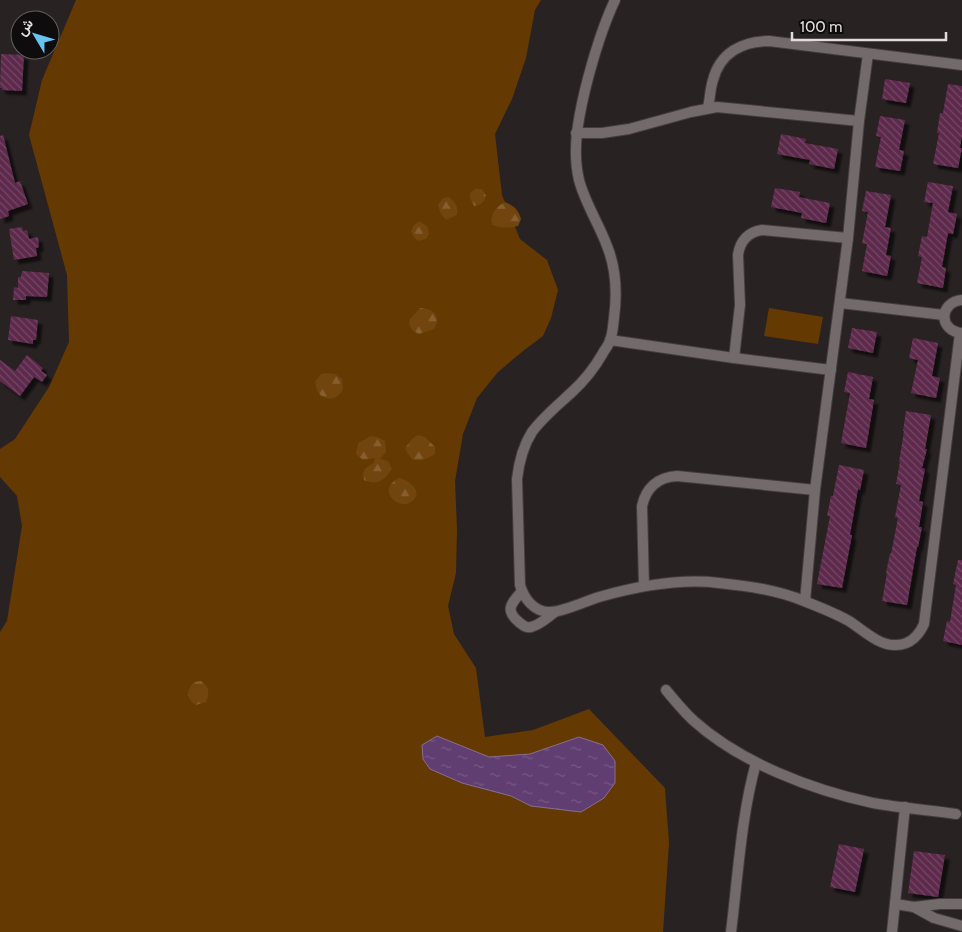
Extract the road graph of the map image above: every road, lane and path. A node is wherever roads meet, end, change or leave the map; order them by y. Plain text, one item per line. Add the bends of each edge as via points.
1 (615, 0) edge
2 (868, 54) junction
3 (962, 65) edge
4 (708, 108) junction
5 (859, 121) junction
6 (576, 133) junction
7 (848, 238) junction
8 (962, 300) edge
9 (840, 303) junction
10 (944, 315) junction
11 (961, 333) edge
12 (610, 340) junction
13 (734, 358) junction
14 (832, 370) junction
15 (816, 490) junction
16 (644, 586) junction
17 (522, 590) junction
18 (805, 601) junction
19 (555, 612) junction
20 (666, 690) dead end
21 (756, 762) junction
22 (904, 807) junction
23 (956, 814) dead end
24 (895, 904) junction
25 (961, 905) edge
26 (924, 910) junction
27 (960, 924) edge
28 (731, 932) edge
29 (892, 932) edge

1 - 6 street via 594,53
2 - 3 street
2 - 4 street via 769,41 744,44 733,50 716,69
2 - 5 street
4 - 5 street via 727,107
4 - 6 street via 629,129
5 - 7 street
6 - 12 street via 580,180 608,248 614,272 614,317
7 - 9 street
7 - 13 street via 762,230 749,234 743,240 738,255 740,305
8 - 10 street via 950,304
9 - 10 street
9 - 14 street
10 - 11 street via 948,327
11 - 18 street via 924,624 920,632 906,643 890,645
12 - 13 street
12 - 17 street via 597,363 532,433 519,462
13 - 14 street
14 - 15 street
15 - 16 street via 677,476 662,478 651,487 642,506
15 - 18 street
16 - 18 street via 714,582 767,590
16 - 19 street
17 - 19 street via 531,605 546,612
17 - 19 street via 510,610 523,626 534,626
20 - 21 street via 705,730
21 - 22 street via 798,781 846,796
21 - 28 street via 744,818
22 - 23 street
22 - 24 street
24 - 26 street
24 - 29 street
25 - 26 street
26 - 27 street via 945,922

